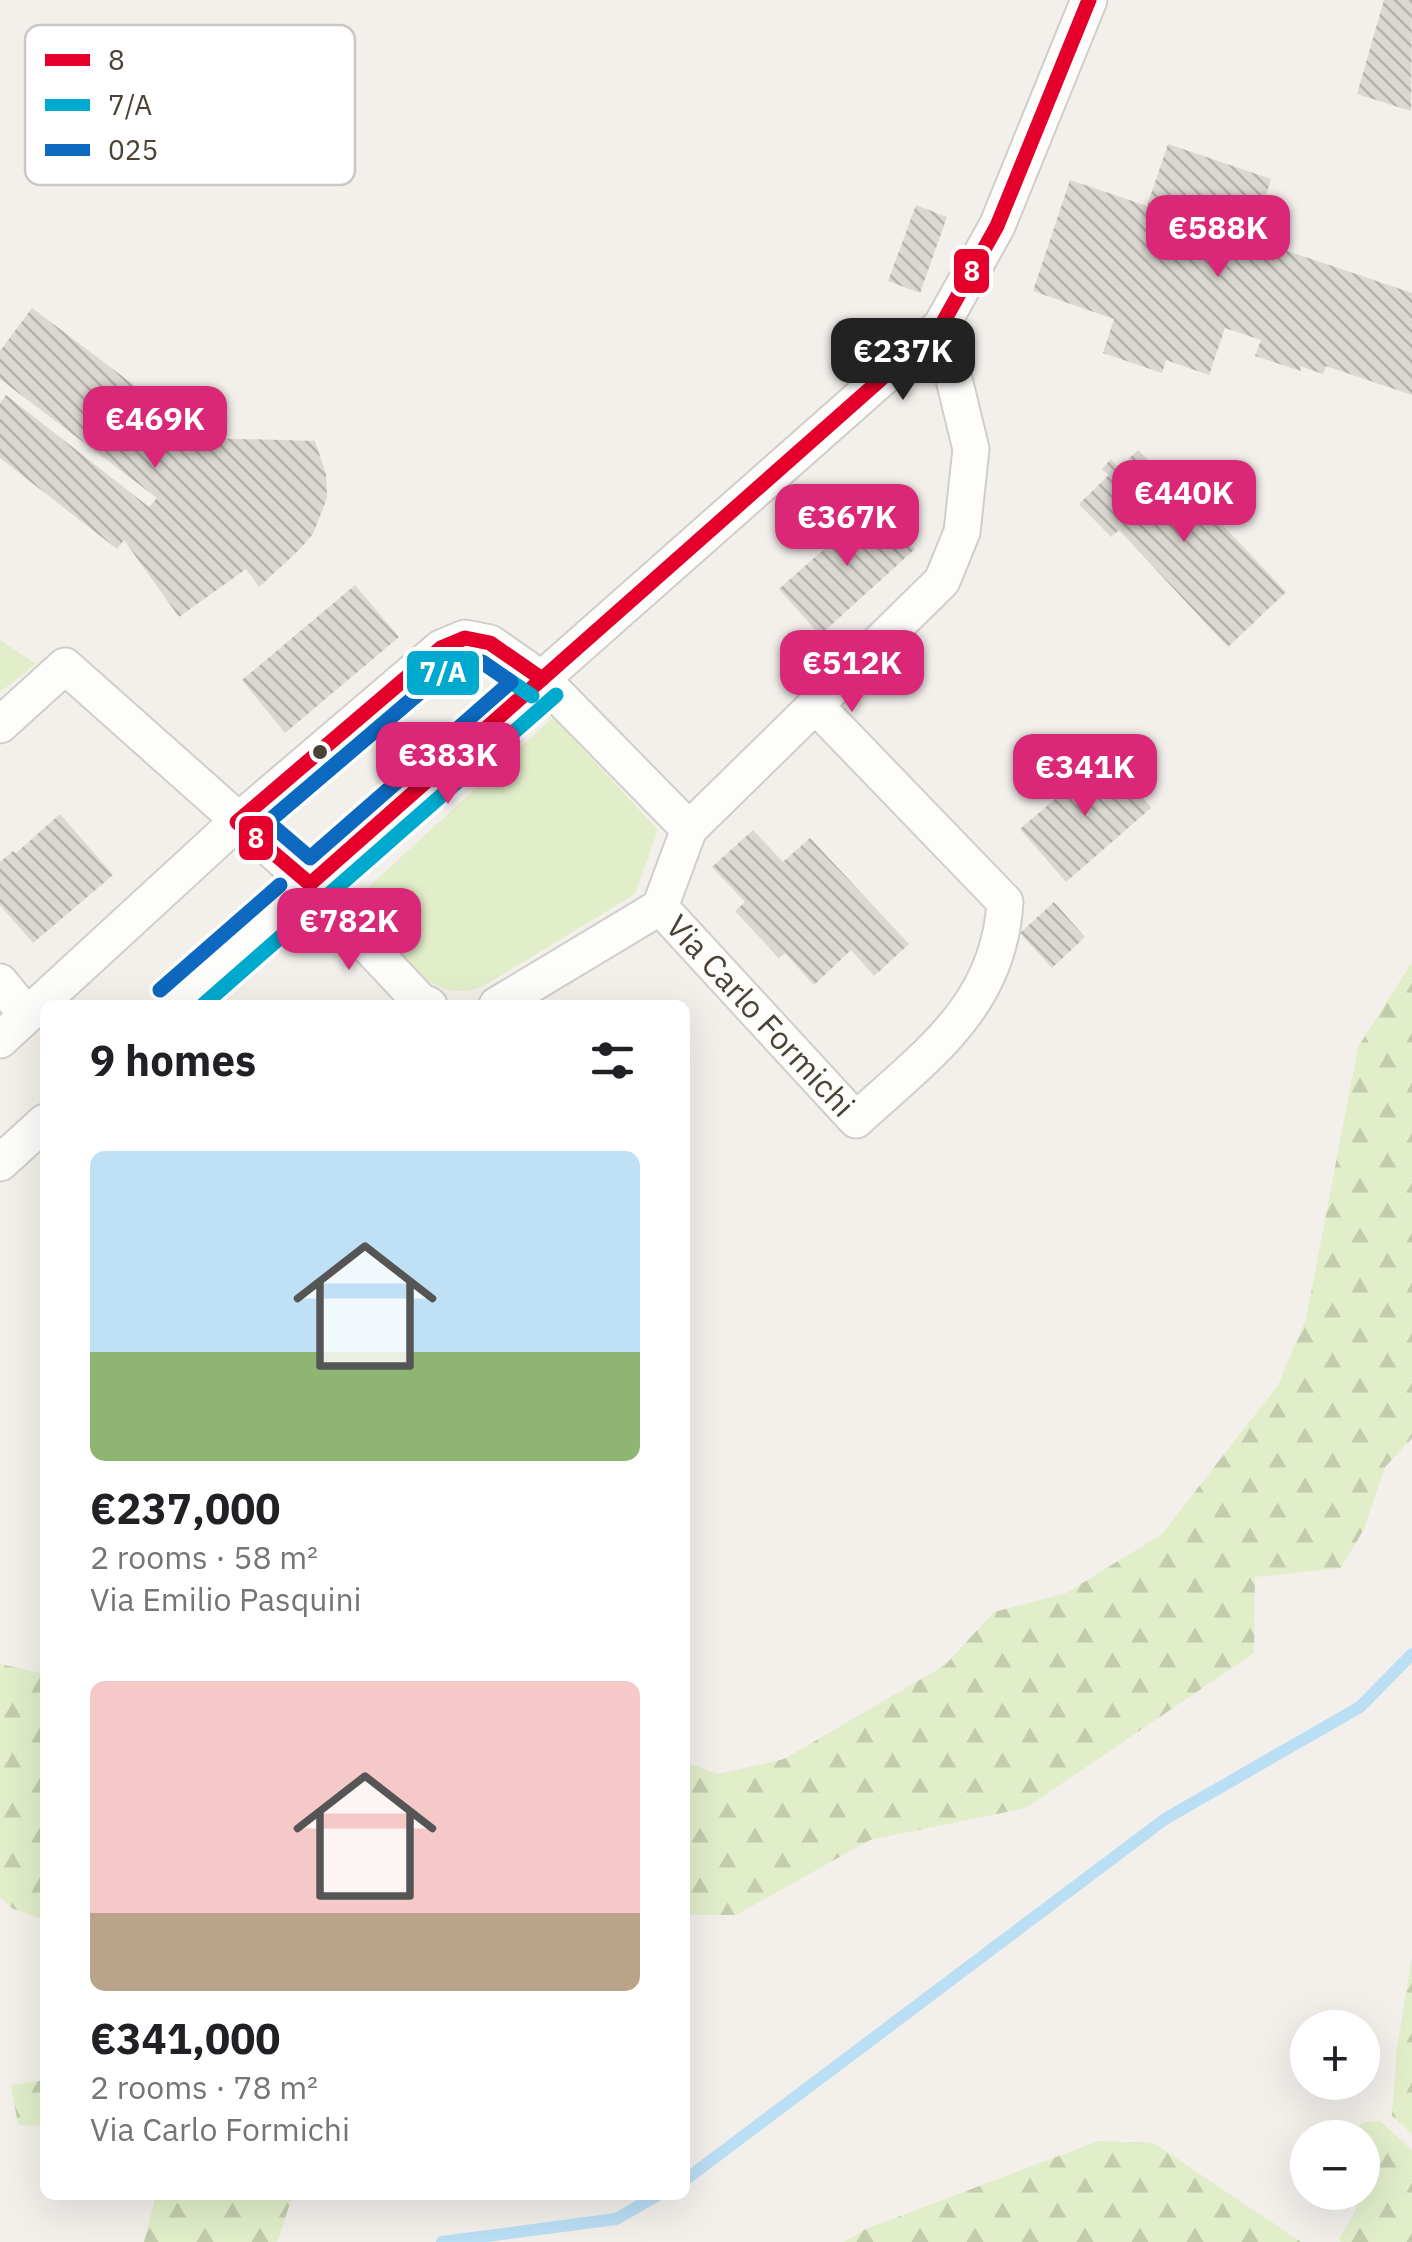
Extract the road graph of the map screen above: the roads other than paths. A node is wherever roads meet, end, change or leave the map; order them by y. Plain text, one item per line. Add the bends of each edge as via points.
1 (1089, 0) edge
2 (941, 326) junction
3 (543, 680) junction
4 (815, 705) junction
5 (0, 725) edge
6 (236, 822) junction
7 (689, 829) junction
8 (310, 884) junction
9 (660, 907) junction
10 (0, 982) edge
11 (44, 1000) edge
12 (179, 1000) edge
13 (419, 1000) edge
14 (505, 1000) edge
15 (40, 1004) edge
16 (28, 1015) junction
17 (0, 1040) edge
18 (40, 1127) edge
19 (0, 1163) edge

1 - 2 street via 996,226
2 - 3 street
2 - 4 street, Via Carlo Formichi via 972,449 962,532 942,581
3 - 6 street via 490,643 466,638 441,648
3 - 7 street
3 - 8 street
4 - 7 street, Via Carlo Formichi
4 - 9 street, Via Carlo Formichi via 1005,902 1004,930 984,987 950,1033 856,1120
5 - 6 street via 65,666
6 - 8 street
6 - 11 street
7 - 9 street, Via Carlo Formichi
8 - 12 street
8 - 13 street
9 - 14 street, Via Carlo Formichi
10 - 16 street
15 - 16 street
16 - 17 street
18 - 19 street

